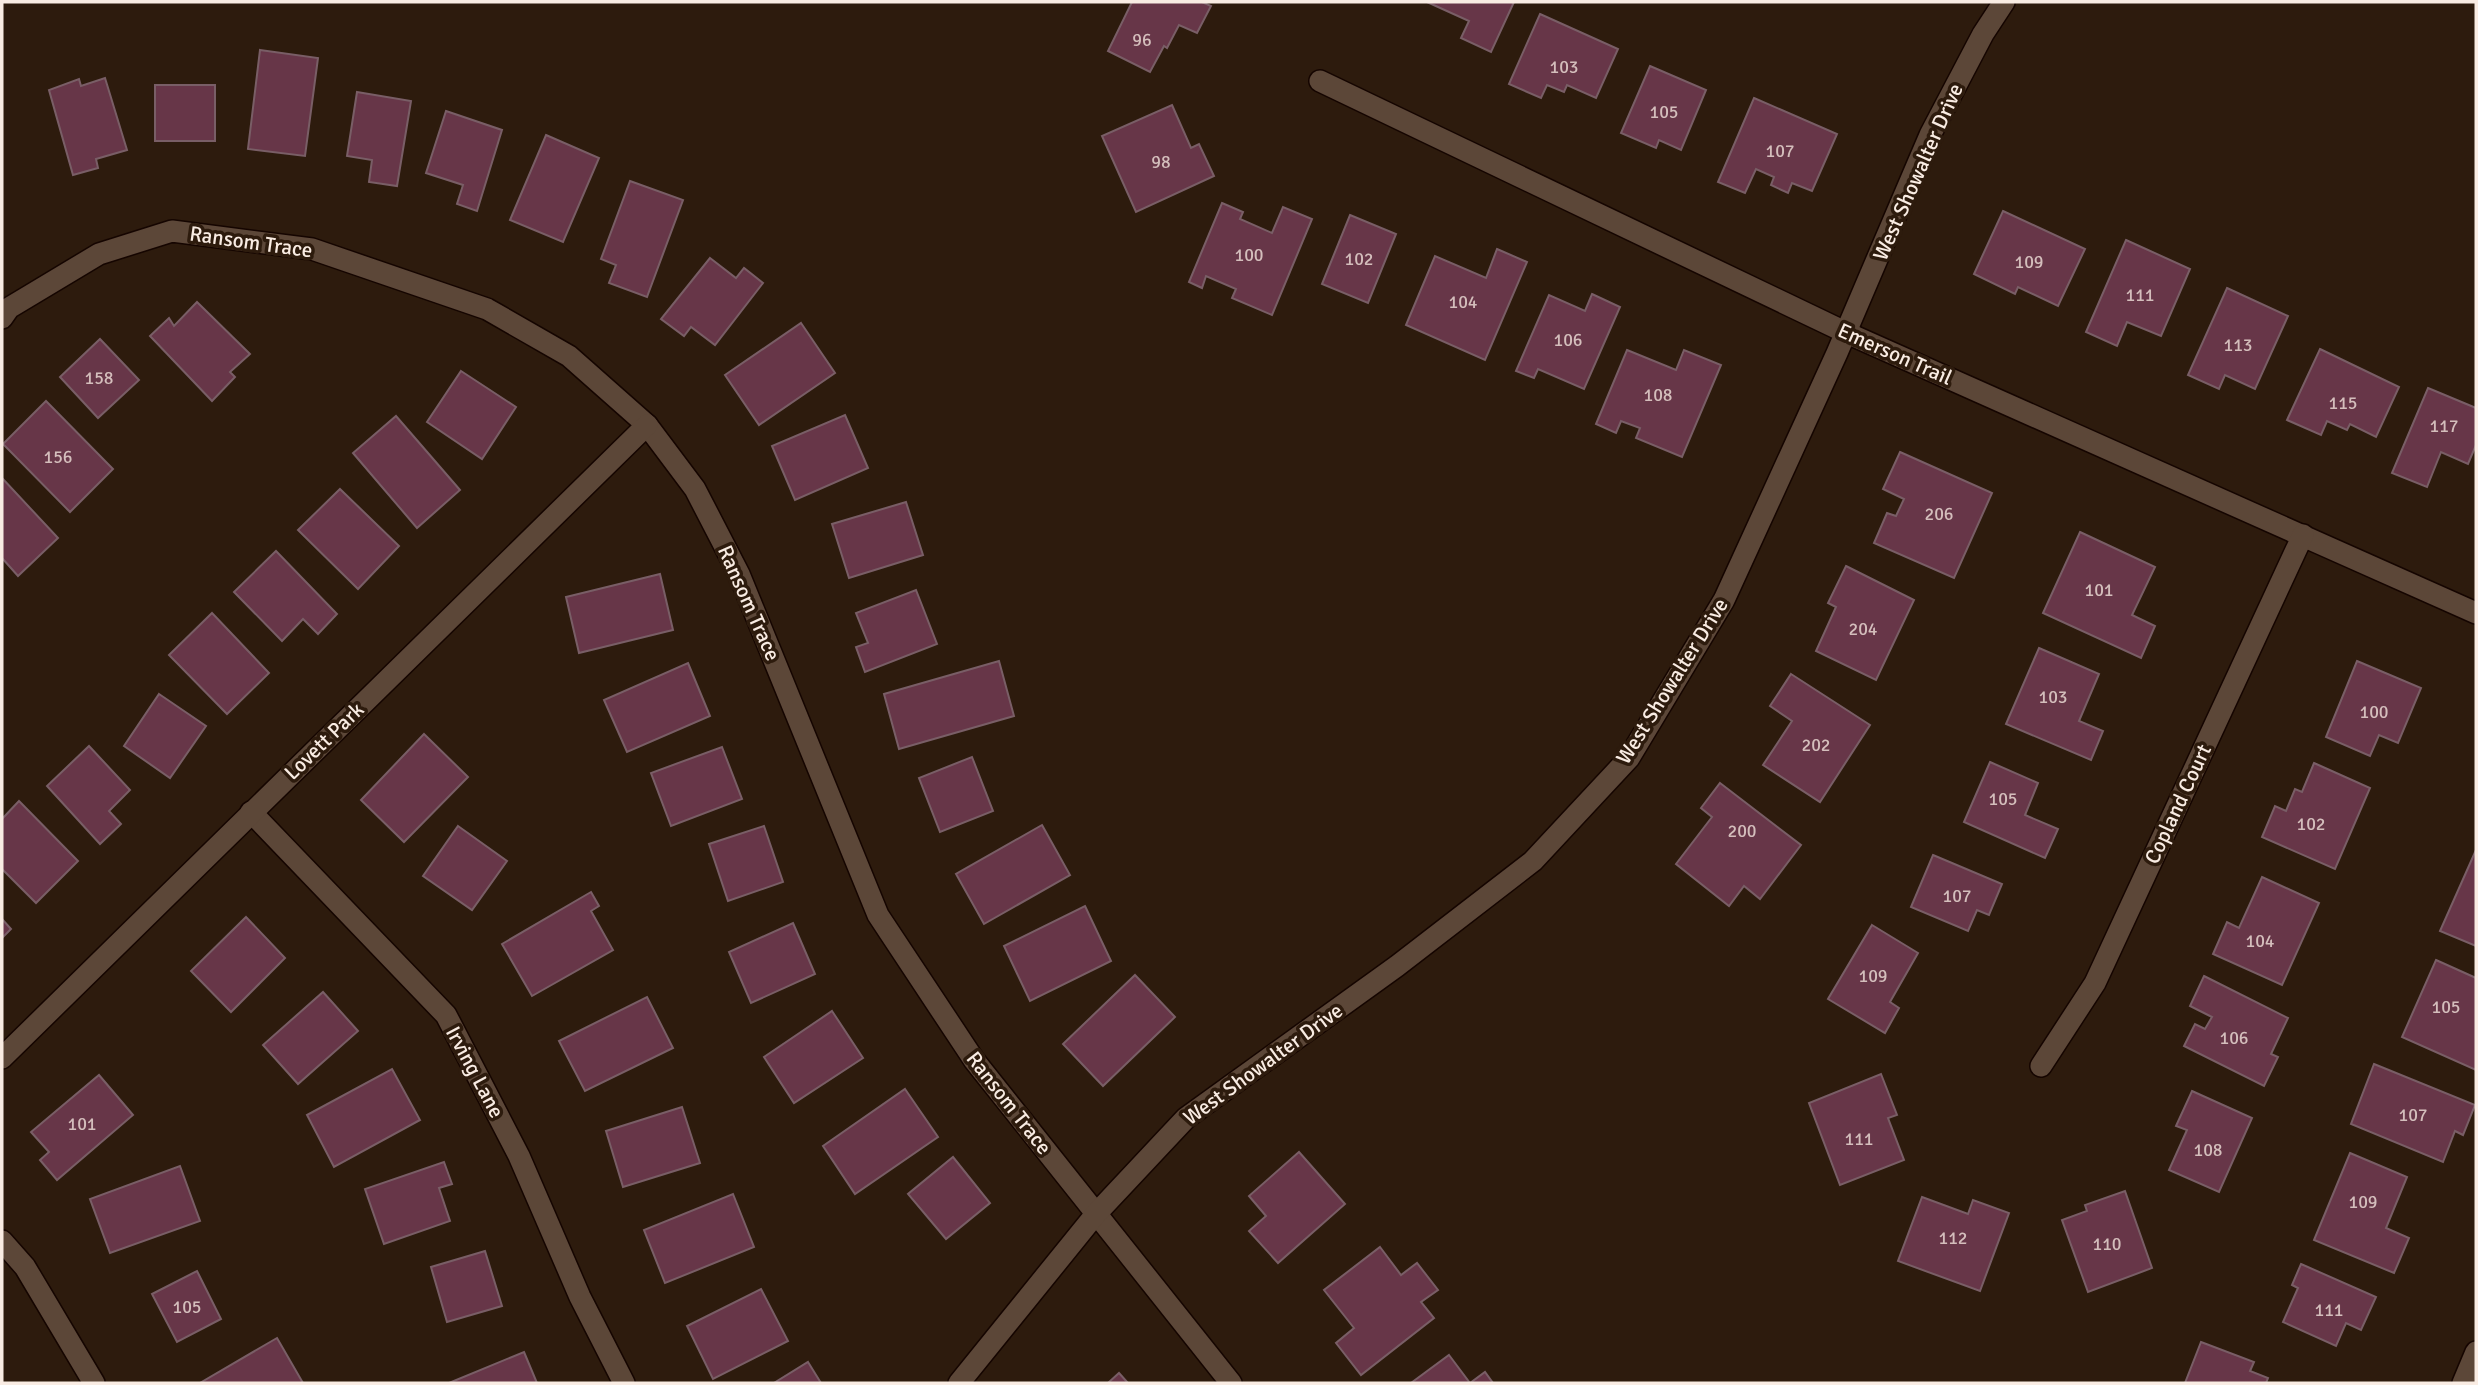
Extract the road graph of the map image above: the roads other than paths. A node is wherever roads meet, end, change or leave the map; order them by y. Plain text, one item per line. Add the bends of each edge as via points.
1 (2004, 2) edge
2 (1320, 81) dead end
3 (2, 318) edge
4 (1847, 333) junction
5 (647, 425) junction
6 (2303, 536) junction
7 (2476, 613) edge
8 (251, 813) junction
9 (2, 1058) edge
10 (2041, 1066) dead end
11 (1095, 1215) junction
12 (2, 1241) edge
13 (2476, 1352) edge
14 (94, 1383) edge
15 (624, 1383) edge
16 (959, 1383) edge
17 (1231, 1383) edge
18 (2463, 1383) edge

1 - 4 street, West Showalter Drive via 1930,135
2 - 4 street, Emerson Trail
3 - 5 street, Ransom Trace via 9,308 99,254 173,231 312,249 487,309 569,356
4 - 6 street, Emerson Trail
4 - 11 street, West Showalter Drive via 1724,600 1629,758 1533,861 1186,1118
5 - 8 street, Lovett Park
5 - 11 street, Ransom Trace via 695,489 739,573 878,915 974,1060
6 - 7 street, Emerson Trail
6 - 10 street, Copland Court via 2095,984
8 - 9 street, Lovett Park
8 - 15 street, Irving Lane via 446,1016 519,1156 580,1297
11 - 16 street, West Showalter Drive
11 - 17 street, Ransom Trace
12 - 14 street via 25,1267
13 - 18 street

